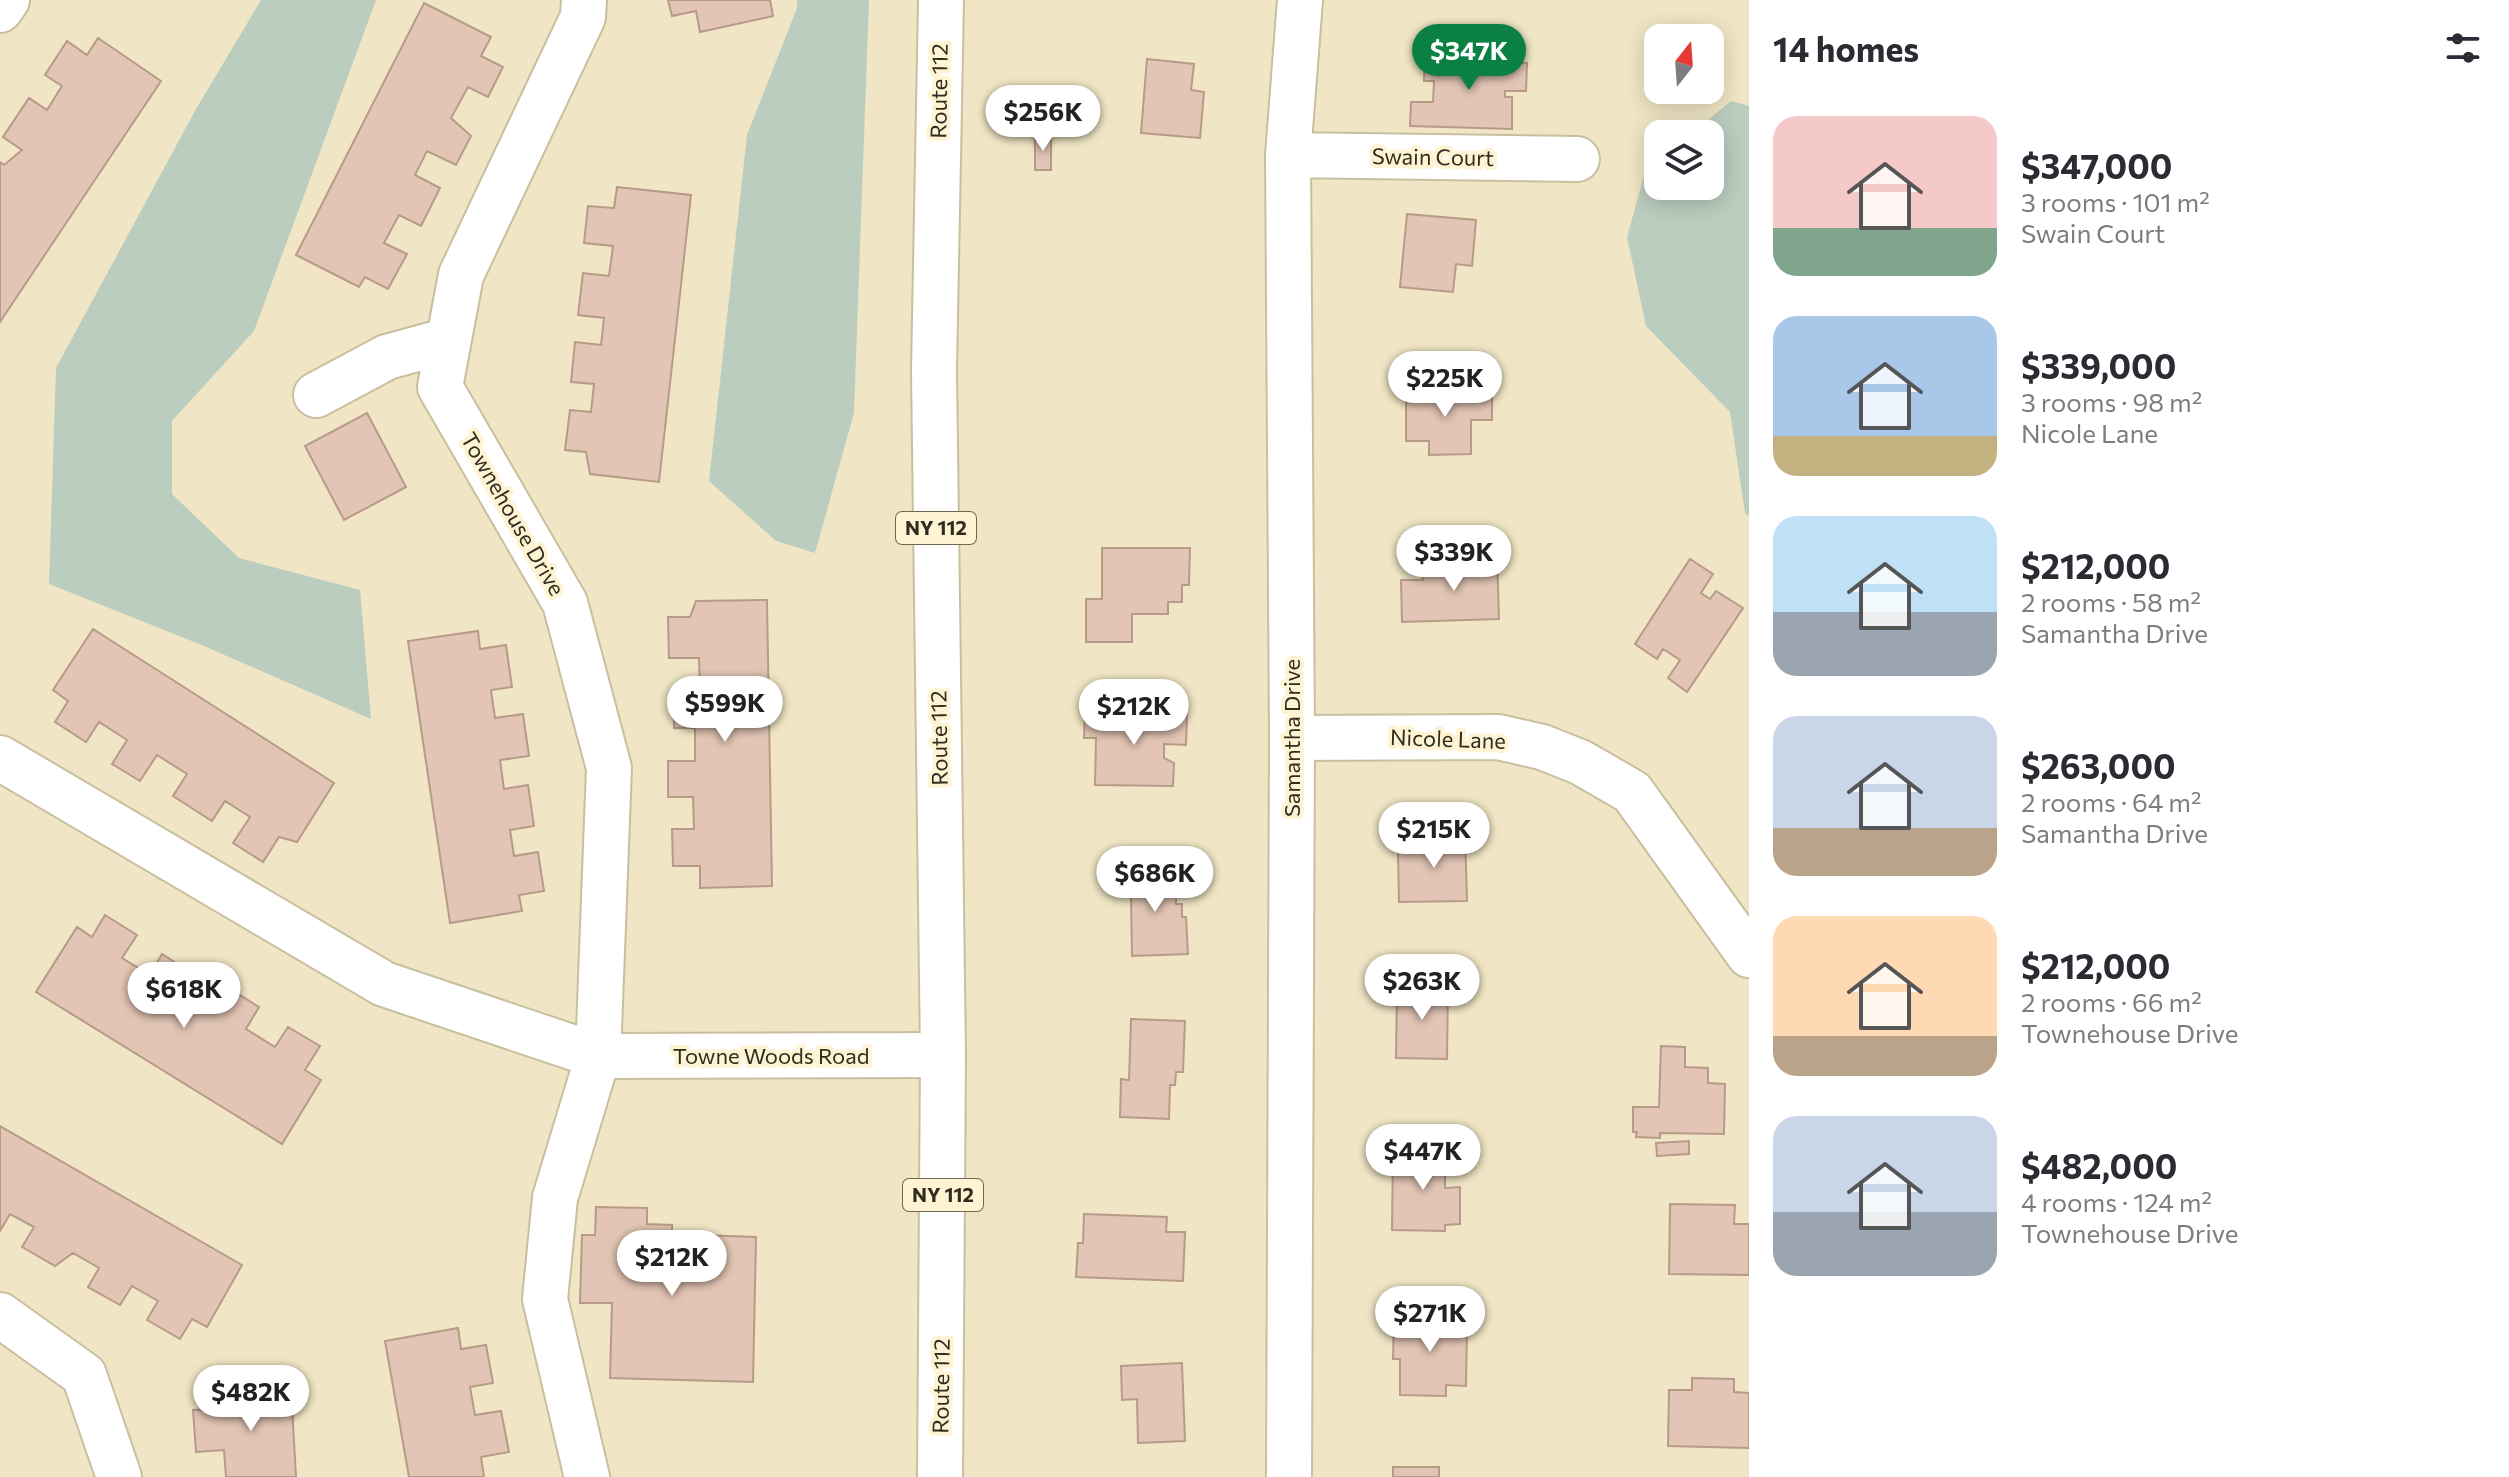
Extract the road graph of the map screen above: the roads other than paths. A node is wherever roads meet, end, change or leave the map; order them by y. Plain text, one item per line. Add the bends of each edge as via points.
1 (7, 0) edge
2 (584, 0) edge
3 (941, 0) edge
4 (1300, 0) edge
5 (0, 10) edge
6 (1288, 155) junction
7 (1577, 159) dead end
8 (449, 340) junction
9 (316, 395) dead end
10 (1292, 738) junction
11 (0, 758) edge
12 (1749, 955) edge
13 (943, 1055) junction
14 (598, 1056) junction
15 (0, 1315) edge
16 (119, 1477) edge
17 (587, 1477) edge
18 (940, 1477) edge
19 (1289, 1477) edge

1 - 5 street
2 - 8 street, Townehouse Drive via 583,17 461,275
3 - 13 street, Route 112 / NY 112 via 934,370
4 - 6 street, Samantha Drive
6 - 7 street, Swain Court
6 - 10 street, Samantha Drive
8 - 9 street via 387,357
8 - 14 street, Townehouse Drive via 440,387 565,603 609,768
10 - 12 street, Nicole Lane via 1498,737 1580,762 1632,792
10 - 19 street, Samantha Drive
11 - 14 street via 384,984
13 - 14 street, Towne Woods Road
13 - 18 street, Route 112 / NY 112
14 - 17 street, Townehouse Drive via 555,1198 545,1299
15 - 16 street via 84,1375

